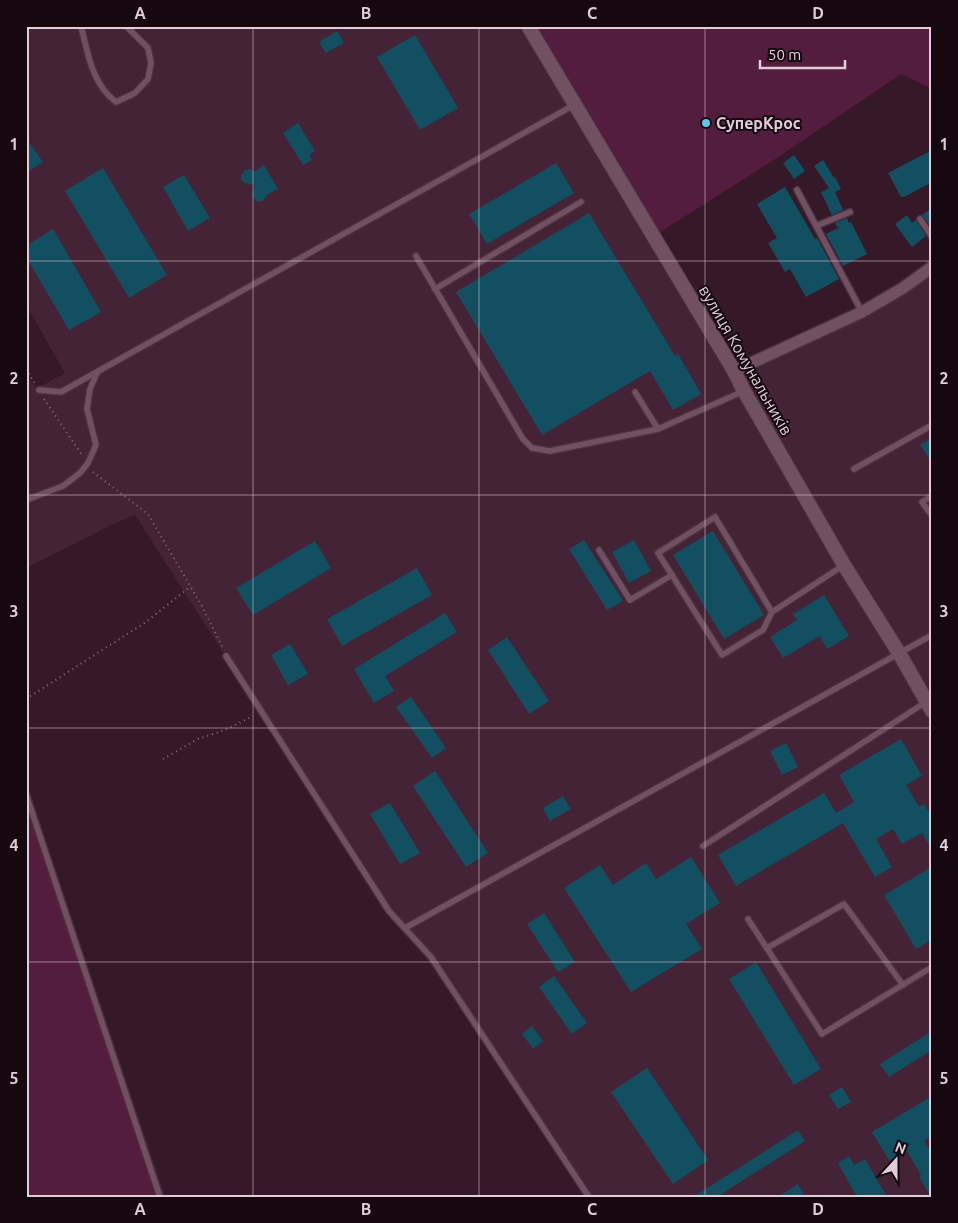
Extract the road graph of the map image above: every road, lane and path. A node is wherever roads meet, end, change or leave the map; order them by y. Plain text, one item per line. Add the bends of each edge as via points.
1 (81, 26) edge
2 (126, 26) edge
3 (528, 26) edge
4 (575, 105) junction
5 (797, 190) dead end
6 (581, 202) dead end
7 (850, 212) dead end
8 (920, 219) dead end
9 (816, 226) junction
10 (932, 237) edge
11 (416, 256) dead end
12 (932, 267) edge
13 (435, 289) junction
14 (862, 312) junction
15 (734, 371) junction
16 (97, 372) junction
17 (39, 390) dead end
18 (744, 391) junction
19 (635, 392) dead end
20 (61, 424) dead end
21 (932, 424) edge
22 (658, 428) junction
23 (88, 463) junction
24 (854, 469) dead end
25 (932, 496) edge
26 (26, 500) edge
27 (932, 516) edge
28 (599, 550) dead end
29 (844, 564) junction
30 (672, 575) junction
31 (191, 586) junction
32 (772, 612) junction
33 (932, 635) edge
34 (899, 653) junction
35 (226, 656) joint
36 (26, 699) edge
37 (929, 706) edge
38 (262, 711) junction
39 (163, 759) dead end
40 (26, 794) edge
41 (703, 846) dead end
42 (748, 919) dead end
43 (405, 928) junction
44 (767, 948) junction
45 (932, 966) edge
46 (903, 985) junction
47 (160, 1197) edge
48 (589, 1197) edge

1 - 2 lane via 93,72 105,94 116,102 135,93 148,79 151,63 148,48
3 - 4 street, вулиця Комунальників
4 - 15 street, вулиця Комунальників
4 - 16 lane
5 - 9 lane
6 - 13 lane
7 - 9 lane
8 - 10 lane
9 - 14 lane
11 - 13 lane
12 - 14 street
13 - 22 lane via 523,439 532,448 550,451
14 - 15 street
15 - 18 street, вулиця Комунальників
16 - 17 lane via 61,392
16 - 23 lane via 87,410 96,445
18 - 22 lane
18 - 29 street, вулиця Комунальників
19 - 22 lane
20 - 23 path
21 - 24 lane
23 - 26 lane via 80,474 63,486
23 - 31 path via 94,472 148,514
25 - 27 lane via 922,502
28 - 30 lane via 630,600
29 - 32 lane
29 - 34 street, вулиця Комунальників
30 - 32 lane via 722,655 763,630
30 - 32 lane via 658,553 715,517
31 - 35 path
31 - 36 path via 146,622
33 - 34 lane
34 - 37 street, вулиця Комунальників
34 - 43 lane
35 - 38 lane
37 - 41 lane
38 - 39 path via 225,730 198,739
38 - 43 lane via 389,911
40 - 47 lane
42 - 44 lane
43 - 48 lane via 431,957
44 - 46 lane via 844,904
44 - 46 lane via 822,1034
45 - 46 lane

